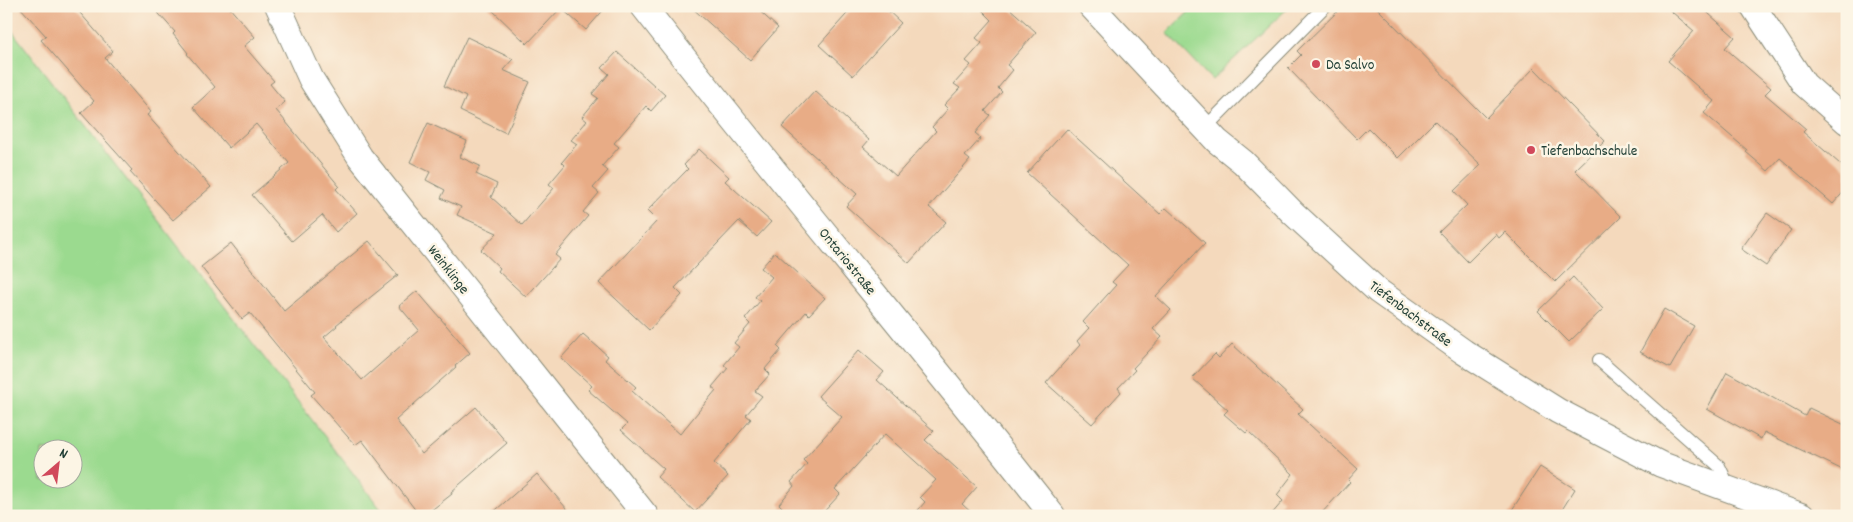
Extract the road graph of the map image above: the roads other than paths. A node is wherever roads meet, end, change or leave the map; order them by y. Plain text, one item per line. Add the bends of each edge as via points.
1 (278, 6) edge
2 (643, 6) edge
3 (1091, 6) edge
4 (1325, 6) edge
5 (1753, 6) edge
6 (1847, 122) edge
7 (1205, 128) junction
8 (1599, 360) dead end
9 (1730, 490) junction
10 (646, 516) edge
11 (1053, 516) edge
12 (1802, 516) edge

1 - 10 street, Weinklinge via 311,79 360,158
2 - 11 street, Ontariostraße via 733,122
3 - 7 street, Tiefenbachstraße
4 - 7 lane
5 - 6 street via 1804,84
7 - 9 street, Tiefenbachstraße via 1378,291 1464,352 1558,411 1660,464
8 - 9 lane via 1719,466
9 - 12 street, Tiefenbachstraße

